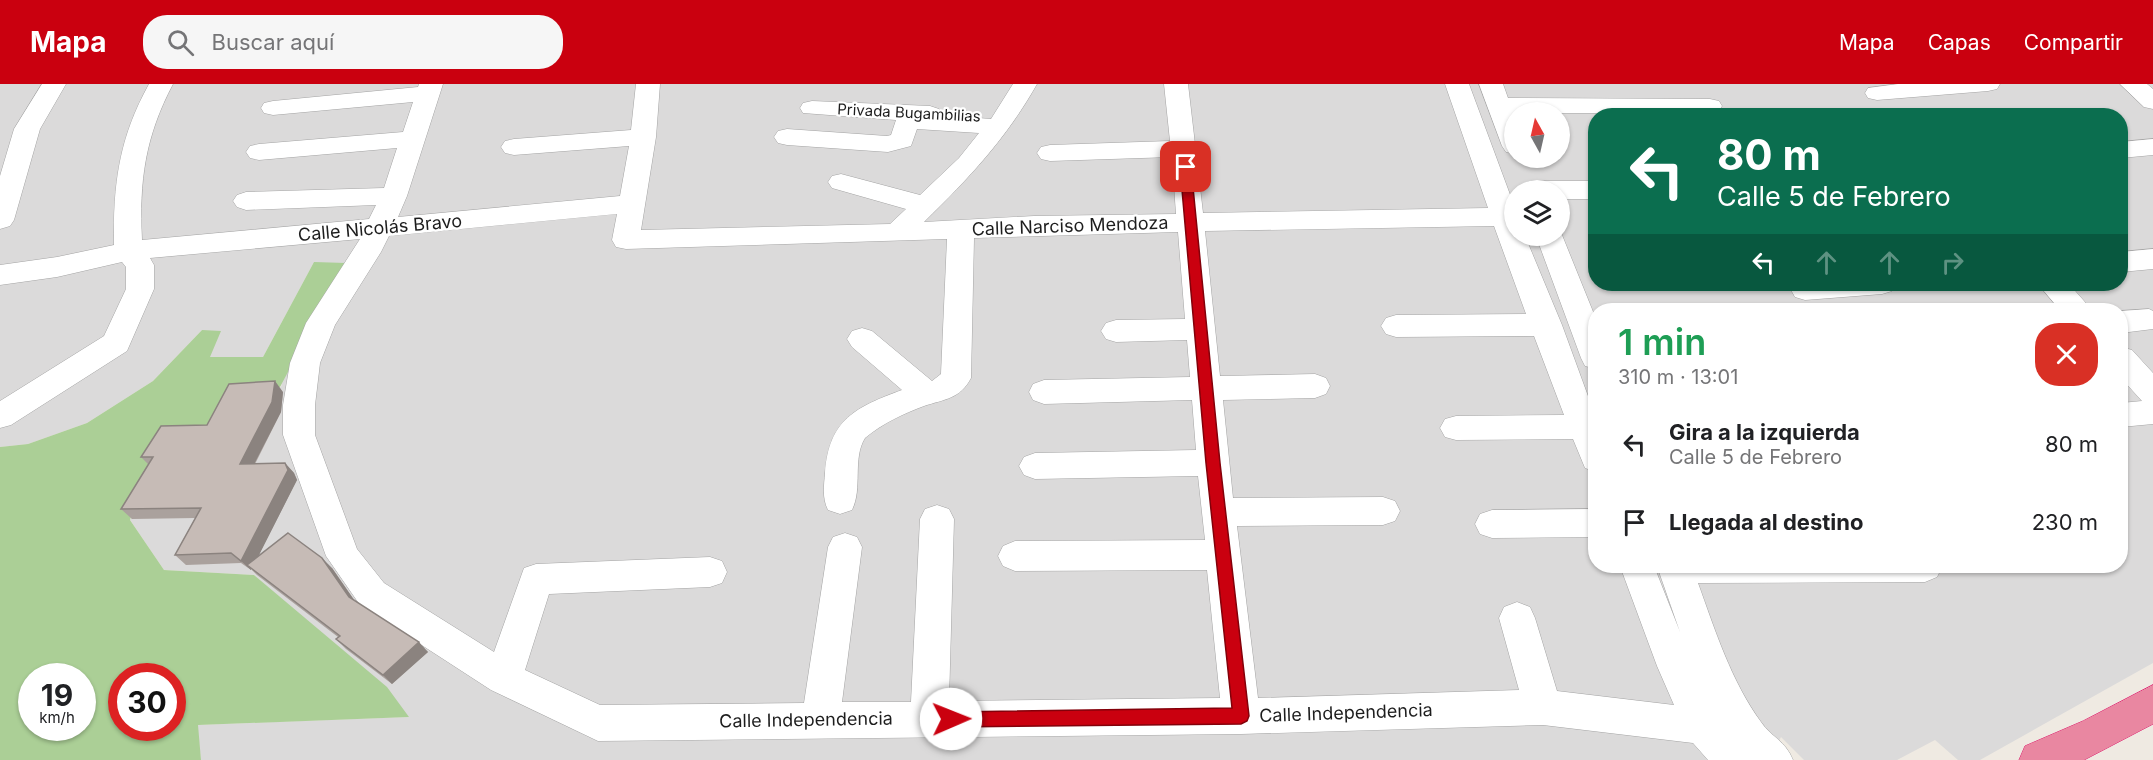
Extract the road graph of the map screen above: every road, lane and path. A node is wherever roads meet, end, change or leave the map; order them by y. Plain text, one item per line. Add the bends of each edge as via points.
1 (54, 84) edge
2 (161, 84) edge
3 (648, 84) edge
4 (1025, 84) edge
5 (1176, 84) edge
6 (1457, 84) edge
7 (1988, 84) edge
8 (2132, 84) edge
9 (430, 88) edge
10 (1873, 88) edge
11 (1495, 94) edge
12 (2153, 102) edge
13 (1710, 106) dead end
14 (273, 108) dead end
15 (812, 108) dead end
16 (1891, 108) edge
17 (1504, 117) edge
18 (1002, 122) junction
19 (27, 129) junction
20 (0, 131) edge
21 (643, 137) junction
22 (787, 137) dead end
23 (414, 139) junction
24 (514, 147) dead end
25 (2153, 147) edge
26 (1184, 149) junction
27 (2128, 149) edge
28 (259, 152) dead end
29 (1050, 153) dead end
30 (841, 182) dead end
31 (1570, 190) edge
32 (1588, 190) edge
33 (4, 192) edge
34 (394, 196) junction
35 (246, 201) dead end
36 (1504, 202) edge
37 (631, 204) junction
38 (926, 205) junction
39 (1504, 217) edge
40 (0, 220) edge
41 (1191, 222) junction
42 (378, 228) junction
43 (961, 229) junction
44 (897, 233) junction
45 (1519, 246) edge
46 (1554, 246) edge
47 (128, 251) junction
48 (2153, 259) edge
49 (2128, 261) edge
50 (0, 275) edge
51 (1531, 283) junction
52 (1568, 283) junction
53 (2059, 291) edge
54 (2071, 303) edge
55 (1547, 325) junction
56 (1396, 326) dead end
57 (1200, 329) junction
58 (1116, 331) dead end
59 (1588, 337) edge
60 (862, 339) dead end
61 (2128, 366) edge
62 (1315, 386) dead end
63 (1207, 390) junction
64 (1044, 392) dead end
65 (926, 393) junction
66 (2153, 393) edge
67 (2153, 412) edge
68 (2128, 414) edge
69 (0, 416) edge
70 (1584, 427) junction
71 (1456, 428) dead end
72 (1588, 438) edge
73 (1213, 463) junction
74 (1035, 466) dead end
75 (840, 500) dead end
76 (1383, 511) dead end
77 (1218, 512) junction
78 (937, 519) dead end
79 (1588, 523) edge
80 (1492, 524) dead end
81 (845, 547) dead end
82 (1223, 555) junction
83 (1016, 556) dead end
84 (710, 572) dead end
85 (1640, 573) edge
86 (1676, 573) edge
87 (1517, 618) dead end
88 (1675, 666) junction
89 (1711, 667) junction
90 (504, 678) junction
91 (2153, 703) edge
92 (1543, 707) junction
93 (1241, 716) junction
94 (821, 720) junction
95 (929, 720) junction
96 (1703, 726) junction
97 (1758, 754) edge
98 (2039, 760) edge

1 - 19 street
2 - 47 street via 134,142 127,202
3 - 21 street
4 - 18 street
5 - 26 street
6 - 36 street
7 - 10 street
8 - 12 street
9 - 14 street
9 - 23 street, Calle Independencia
10 - 16 street
11 - 13 street
11 - 17 street
15 - 18 street, Privada Bugambilias
18 - 22 street via 911,121 906,124 902,140 888,144
18 - 38 street via 968,164
19 - 20 street
19 - 33 street
21 - 24 street
21 - 37 street
23 - 28 street
23 - 34 street, Calle Independencia
25 - 27 street
26 - 29 street
26 - 41 street
30 - 38 street
31 - 32 street
33 - 40 street
34 - 35 street
34 - 42 street, Calle Independencia
37 - 42 street, Calle Nicolás Bravo
37 - 44 street, Calle Narciso Mendoza via 626,240
38 - 44 street
39 - 41 street, Calle Narciso Mendoza
41 - 43 street, Calle Narciso Mendoza
41 - 57 street
42 - 47 street, Calle Nicolás Bravo
42 - 90 street, Calle Independencia via 368,252 321,323 305,363 299,435 343,556 372,594
43 - 44 street, Calle Narciso Mendoza
43 - 65 street via 956,378 944,390
45 - 51 street
46 - 52 street
47 - 50 street, Calle Nicolás Bravo
47 - 69 street via 140,265 140,289 116,343
48 - 49 street
51 - 52 street
51 - 55 street
52 - 59 street
53 - 54 street
55 - 56 street
55 - 70 street
57 - 58 street
57 - 63 street
60 - 65 street
61 - 66 street
62 - 63 street
63 - 64 street
63 - 73 street
65 - 75 street via 859,423 850,434
67 - 68 street
70 - 71 street
70 - 72 street
73 - 74 street
73 - 77 street
76 - 77 street
77 - 82 street
78 - 95 street
79 - 80 street
81 - 94 street
82 - 83 street
82 - 93 street
84 - 90 street via 536,579
85 - 88 street
86 - 89 street
87 - 92 street
88 - 89 street
88 - 96 street
89 - 97 street
90 - 94 street, Calle Independencia via 598,723
91 - 98 highway
92 - 93 street, Calle Independencia
92 - 96 street, Calle Independencia
93 - 95 street, Calle Independencia
94 - 95 street, Calle Independencia
96 - 97 street, Calle Independencia

